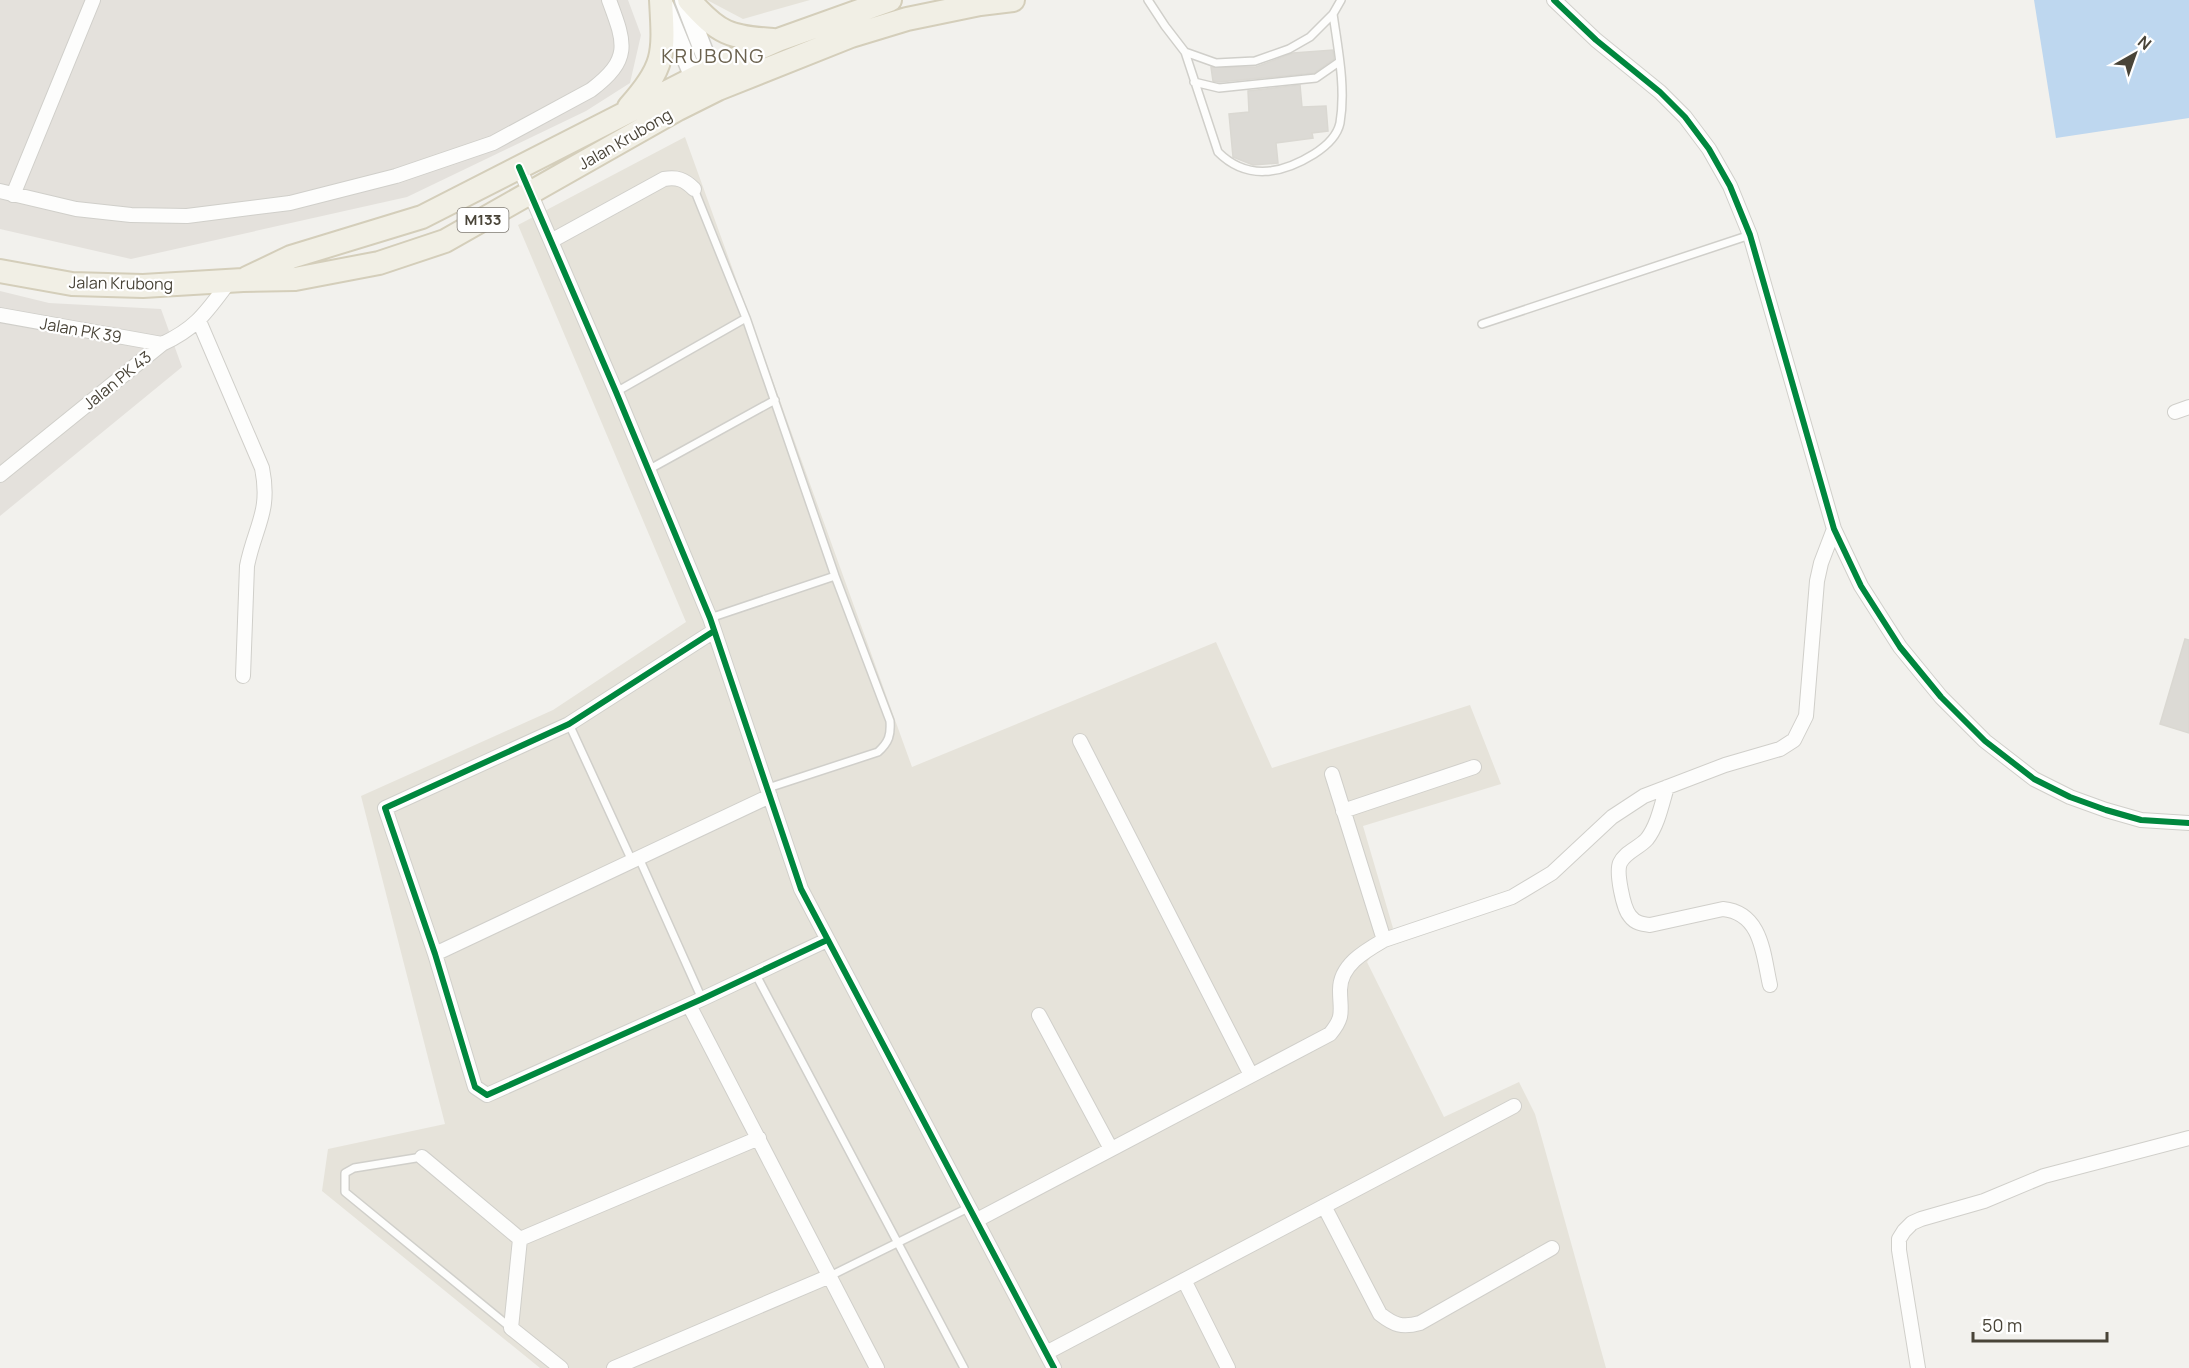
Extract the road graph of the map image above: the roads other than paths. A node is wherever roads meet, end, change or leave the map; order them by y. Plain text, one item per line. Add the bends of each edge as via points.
1 (93, 0) edge
2 (609, 0) edge
3 (662, 0) edge
4 (684, 0) edge
5 (690, 0) edge
6 (890, 0) edge
7 (1013, 0) edge
8 (1148, 0) edge
9 (1341, 0) edge
10 (1554, 0) edge
11 (1333, 14) junction
12 (778, 40) junction
13 (1185, 52) junction
14 (1339, 62) junction
15 (1194, 82) junction
16 (706, 83) junction
17 (621, 114) junction
18 (519, 167) junction
19 (694, 189) joint
20 (6, 193) edge
21 (530, 193) junction
22 (1750, 235) junction
23 (551, 241) junction
24 (0, 271) edge
25 (236, 281) junction
26 (0, 315) edge
27 (746, 318) junction
28 (199, 321) junction
29 (1482, 324) dead end
30 (162, 344) junction
31 (616, 392) junction
32 (775, 400) junction
33 (2189, 407) edge
34 (2175, 412) dead end
35 (648, 470) junction
36 (0, 475) edge
37 (1834, 529) junction
38 (835, 576) junction
39 (712, 625) junction
40 (243, 676) dead end
41 (569, 724) junction
42 (1080, 741) dead end
43 (1474, 767) dead end
44 (1332, 774) dead end
45 (1667, 787) junction
46 (769, 792) junction
47 (1343, 811) junction
48 (2189, 823) edge
49 (636, 859) junction
50 (827, 940) junction
51 (1384, 940) junction
52 (435, 954) junction
53 (755, 974) junction
54 (1770, 985) dead end
55 (696, 1002) junction
56 (1039, 1015) dead end
57 (1251, 1075) junction
58 (1514, 1106) dead end
59 (759, 1138) junction
60 (2189, 1138) edge
61 (1111, 1149) junction
62 (422, 1157) joint
63 (1324, 1206) junction
64 (970, 1207) junction
65 (977, 1220) junction
66 (520, 1239) junction
67 (899, 1243) junction
68 (1552, 1248) dead end
69 (830, 1276) junction
70 (1184, 1280) junction
71 (511, 1328) junction
72 (1046, 1353) junction
73 (561, 1368) edge
74 (614, 1368) edge
75 (877, 1368) edge
76 (964, 1368) edge
77 (1054, 1368) edge
78 (1228, 1368) edge
79 (1918, 1368) edge

1 - 20 street
2 - 20 street via 622,34 622,45 614,69 604,80 493,143 396,176 290,203 187,216 76,209
3 - 16 street
3 - 17 main road via 664,44 657,70
4 - 16 street
5 - 12 main road via 719,29 740,38
6 - 12 main road, Jalan Krubong / M133
7 - 16 main road, Jalan Krubong / M133 via 907,19
8 - 13 lane
9 - 11 lane
10 - 22 street via 1685,117 1730,186
11 - 13 lane via 1310,37 1255,62 1216,63
11 - 14 lane
12 - 16 main road, Jalan Krubong / M133
13 - 15 lane
14 - 15 lane via 1316,78 1219,88
14 - 15 lane via 1340,125 1322,149 1282,170 1256,172 1230,164 1218,152
16 - 17 main road, Jalan Krubong / M133
16 - 21 main road, Jalan Krubong / M133
17 - 18 main road, Jalan Krubong / M133
18 - 21 street
18 - 25 main road, Jalan Krubong / M133 via 422,217 291,256
19 - 23 street via 685,180 664,179
19 - 27 lane
21 - 23 street
21 - 25 main road, Jalan Krubong / M133 via 445,241 379,263 295,279
22 - 29 lane
22 - 37 street
23 - 31 street
24 - 25 main road, Jalan Krubong / M133 via 72,284 143,286
25 - 28 street, Jalan PK 43
26 - 30 street, Jalan PK 39
27 - 31 lane
27 - 32 lane
28 - 30 street, Jalan PK 43
28 - 40 street via 266,484 263,516 247,566
30 - 36 street, Jalan PK 43
31 - 35 street
32 - 35 lane
32 - 38 lane
33 - 34 street
35 - 39 street
37 - 45 street via 1817,581 1806,716 1794,740 1780,749
37 - 48 street via 1861,586 1900,647 1941,697 1985,741 2034,779 2070,797 2142,820
38 - 39 lane
38 - 46 lane via 890,721 891,734 878,752
39 - 41 street
39 - 46 street
41 - 49 lane
41 - 52 street via 386,808
42 - 57 street
43 - 47 street
44 - 47 street
45 - 51 street via 1644,796 1612,817 1552,873 1512,897
45 - 54 street via 1649,837 1621,861 1618,870 1626,910 1639,924 1650,925 1734,910 1753,924 1759,936
46 - 49 street
46 - 50 street via 801,889
47 - 51 street
49 - 52 street
49 - 55 lane
50 - 53 street
50 - 64 street
51 - 57 street via 1361,953 1342,977 1342,1012 1330,1034
52 - 55 street via 475,1088 487,1095
53 - 55 street
53 - 67 lane
55 - 59 street
56 - 61 street
57 - 61 street
58 - 63 street
59 - 66 street
59 - 69 street
60 - 79 street via 2044,1176 1984,1201 1912,1223 1899,1239 1899,1250
61 - 65 street
62 - 66 street
62 - 71 lane via 354,1168 345,1173 345,1192
63 - 68 street via 1380,1314 1392,1324 1406,1327
63 - 70 street
64 - 65 street
64 - 67 lane
65 - 72 street
66 - 71 street
67 - 69 lane
67 - 76 lane
69 - 74 street
69 - 75 street
70 - 72 street
70 - 78 street
71 - 73 street
72 - 77 street

